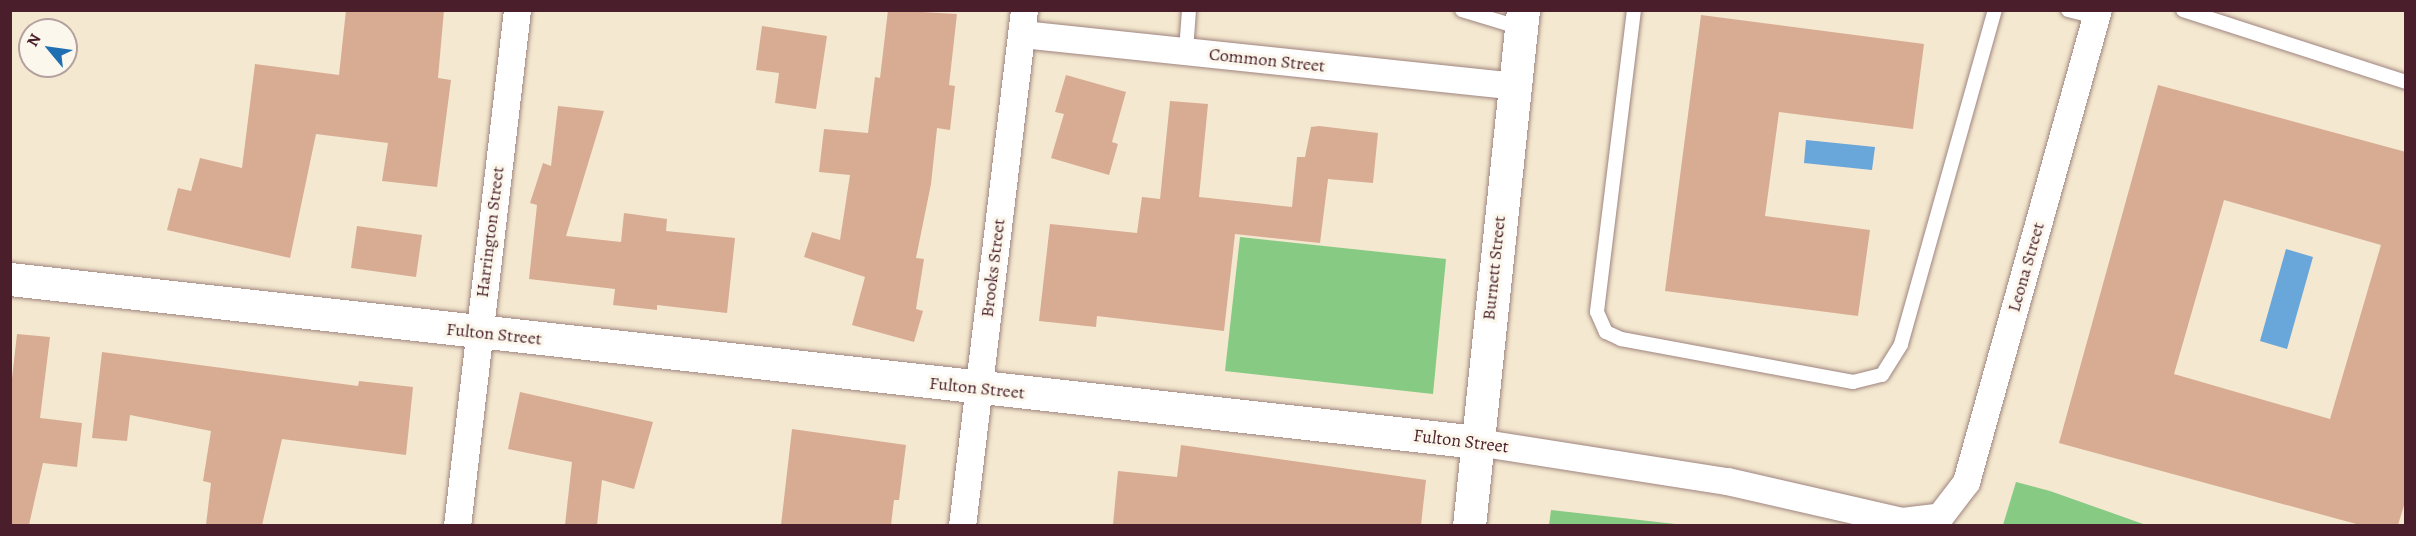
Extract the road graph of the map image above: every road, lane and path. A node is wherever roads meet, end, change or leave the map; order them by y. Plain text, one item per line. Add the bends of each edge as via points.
1 (517, 10) edge
2 (1189, 10) edge
3 (1462, 10) edge
4 (1634, 10) edge
5 (1995, 10) edge
6 (2068, 10) edge
7 (2183, 10) edge
8 (2097, 14) edge
9 (1522, 19) edge
10 (1023, 22) edge
11 (1186, 51) junction
12 (2406, 82) edge
13 (1513, 86) junction
14 (10, 279) edge
15 (479, 333) junction
16 (978, 388) junction
17 (1477, 442) junction
18 (1940, 516) joint
19 (457, 525) edge
20 (962, 525) edge
21 (1469, 525) edge

1 - 15 street, Harrington Street
2 - 11 lane
3 - 9 lane
4 - 5 lane via 1597,312 1606,332 1621,339 1853,382 1882,375 1901,345
6 - 8 lane
7 - 12 lane
8 - 18 street, Leona Street via 1966,482
9 - 13 street, Burnett Street
10 - 11 street, Common Street
10 - 16 street, Brooks Street
11 - 13 street, Common Street
13 - 17 street, Burnett Street
14 - 15 street, Fulton Street
15 - 16 street, Fulton Street
15 - 19 street, Harrington Street
16 - 17 street, Fulton Street
16 - 20 street, Brooks Street
17 - 18 street, Fulton Street via 1727,481 1902,521
17 - 21 street, Burnett Street

